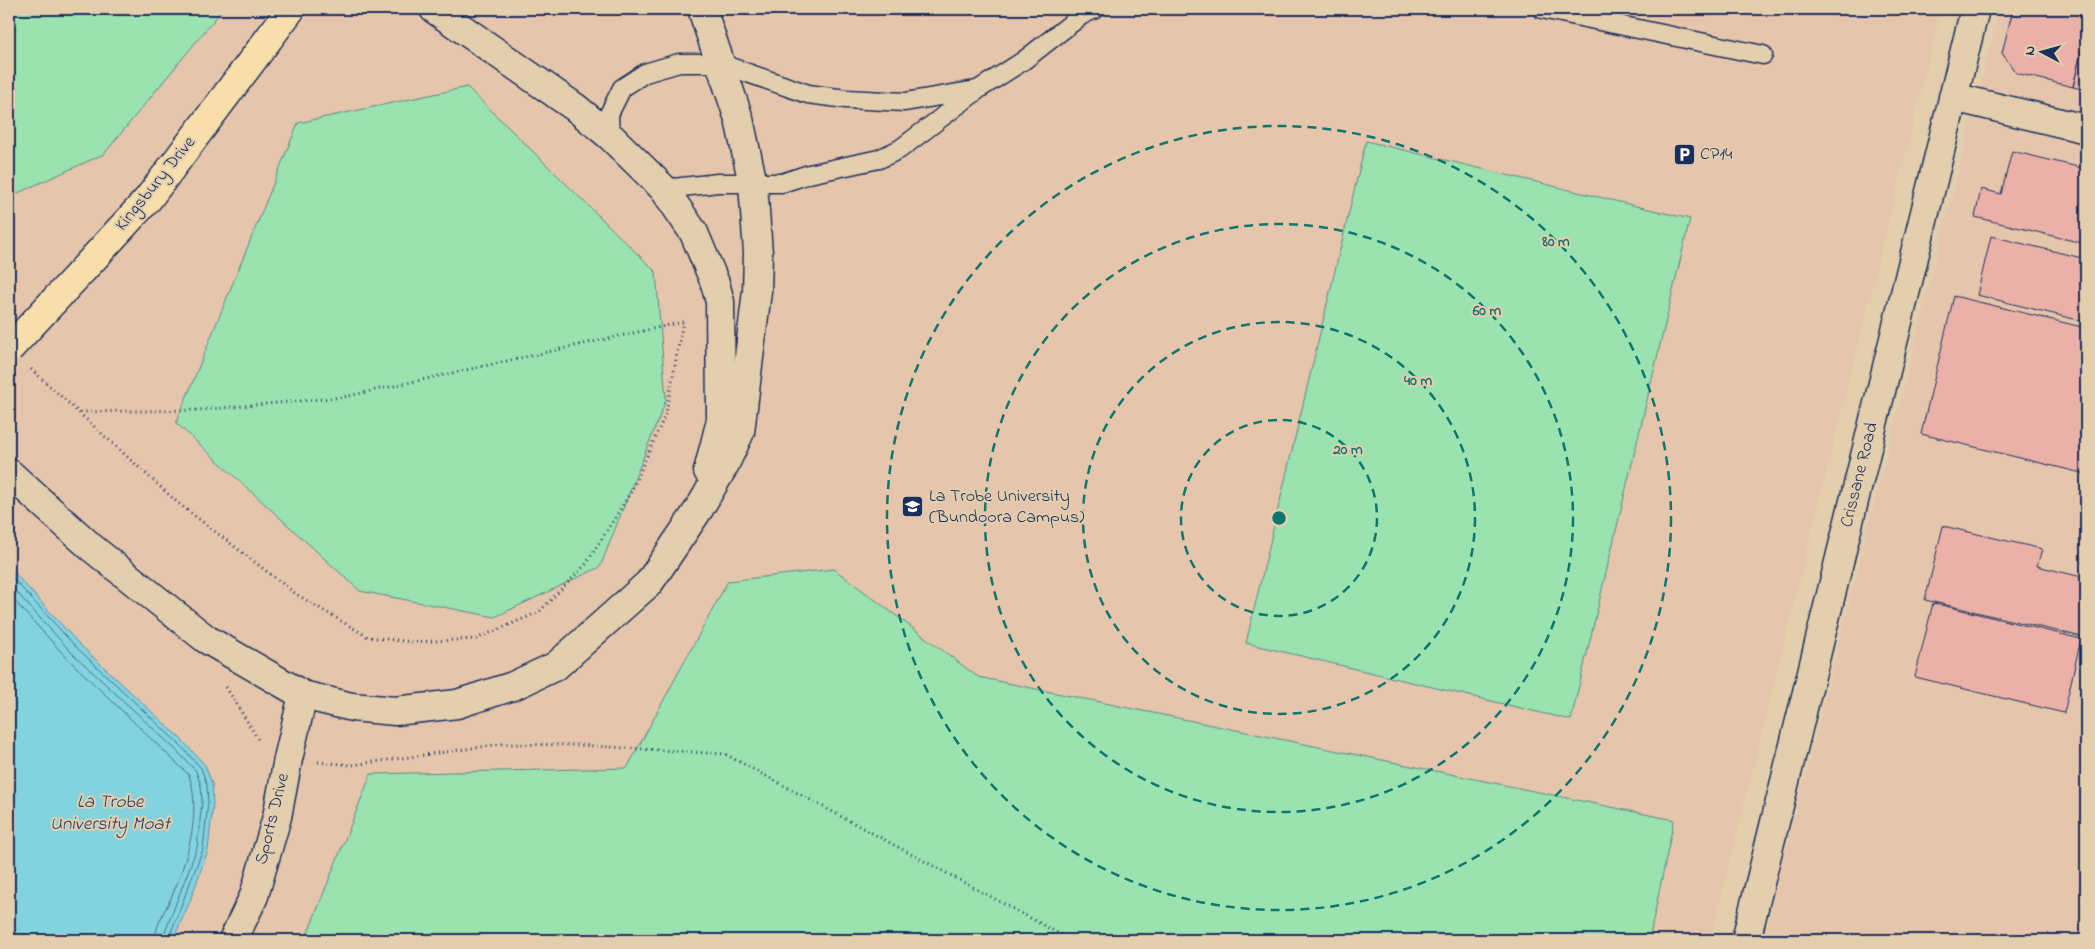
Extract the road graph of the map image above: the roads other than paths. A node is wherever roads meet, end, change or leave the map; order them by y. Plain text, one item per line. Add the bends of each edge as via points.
1 (291, 9) edge
2 (434, 9) edge
3 (702, 9) edge
4 (1095, 9) edge
5 (1542, 9) edge
6 (1974, 9) edge
7 (1763, 55) dead end
8 (719, 63) junction
9 (979, 89) junction
10 (1953, 97) junction
11 (2086, 129) edge
12 (610, 136) junction
13 (753, 184) junction
14 (664, 189) junction
15 (9, 350) edge
16 (9, 473) edge
17 (699, 509) junction
18 (303, 695) junction
19 (234, 940) edge
20 (1746, 940) edge

1 - 15 main road, Kingsbury Drive, bridge via 148,198
2 - 12 street via 576,108
3 - 8 street
4 - 9 lane
5 - 7 lane
6 - 10 street, Crissane Road
8 - 9 lane via 808,94 846,99 905,102
8 - 12 lane via 679,63 645,72 622,88 609,114
8 - 13 street via 739,119
9 - 13 lane via 900,149 879,159 782,183
10 - 11 street
10 - 20 street, Crissane Road
12 - 14 street
13 - 14 lane via 718,183
13 - 17 street via 757,291 740,432
14 - 17 street via 694,233 720,302 721,420
16 - 18 street via 92,548 206,639
17 - 18 street via 649,583 556,666 513,686 457,704 394,710 352,707
18 - 19 street, Sports Drive via 277,817 254,896

